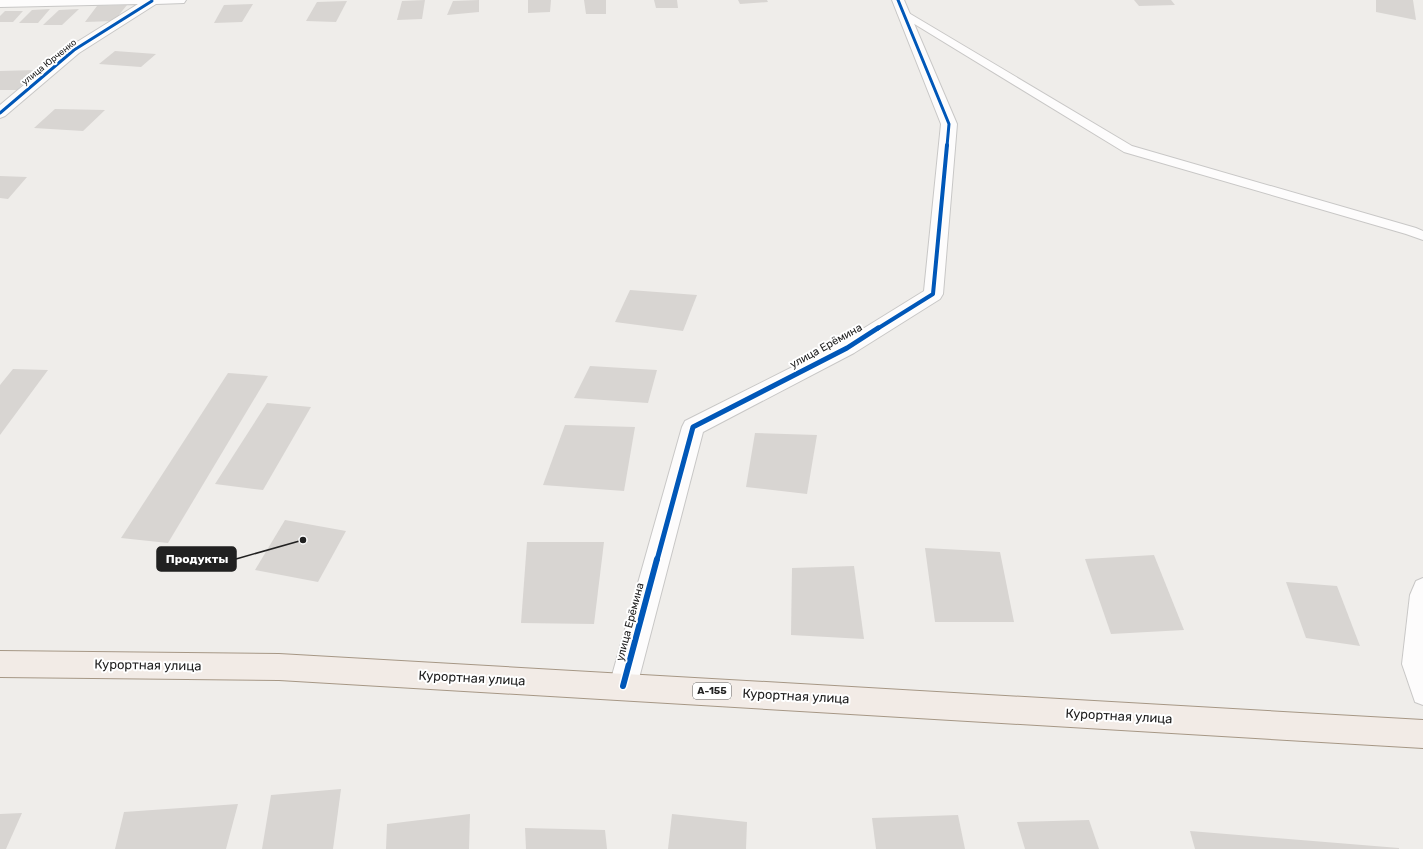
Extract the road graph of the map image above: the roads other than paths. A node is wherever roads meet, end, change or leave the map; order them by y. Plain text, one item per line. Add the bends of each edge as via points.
1 (180, 0) edge
2 (152, 1) junction
3 (0, 3) edge
4 (900, 6) edge
5 (0, 113) edge
6 (1423, 236) edge
7 (1423, 587) edge
8 (0, 664) edge
9 (623, 686) junction
10 (1423, 694) edge
11 (1423, 734) edge

1 - 2 street
2 - 3 street
2 - 5 street, улица Юрченко via 74,50
4 - 6 lane via 1128,149
4 - 9 street, улица Ерёмина via 949,124 933,294 847,348 693,427
7 - 10 lane via 1413,664
8 - 9 main road, Курортная улица / А-155 via 279,667
9 - 11 main road, Курортная улица / А-155

